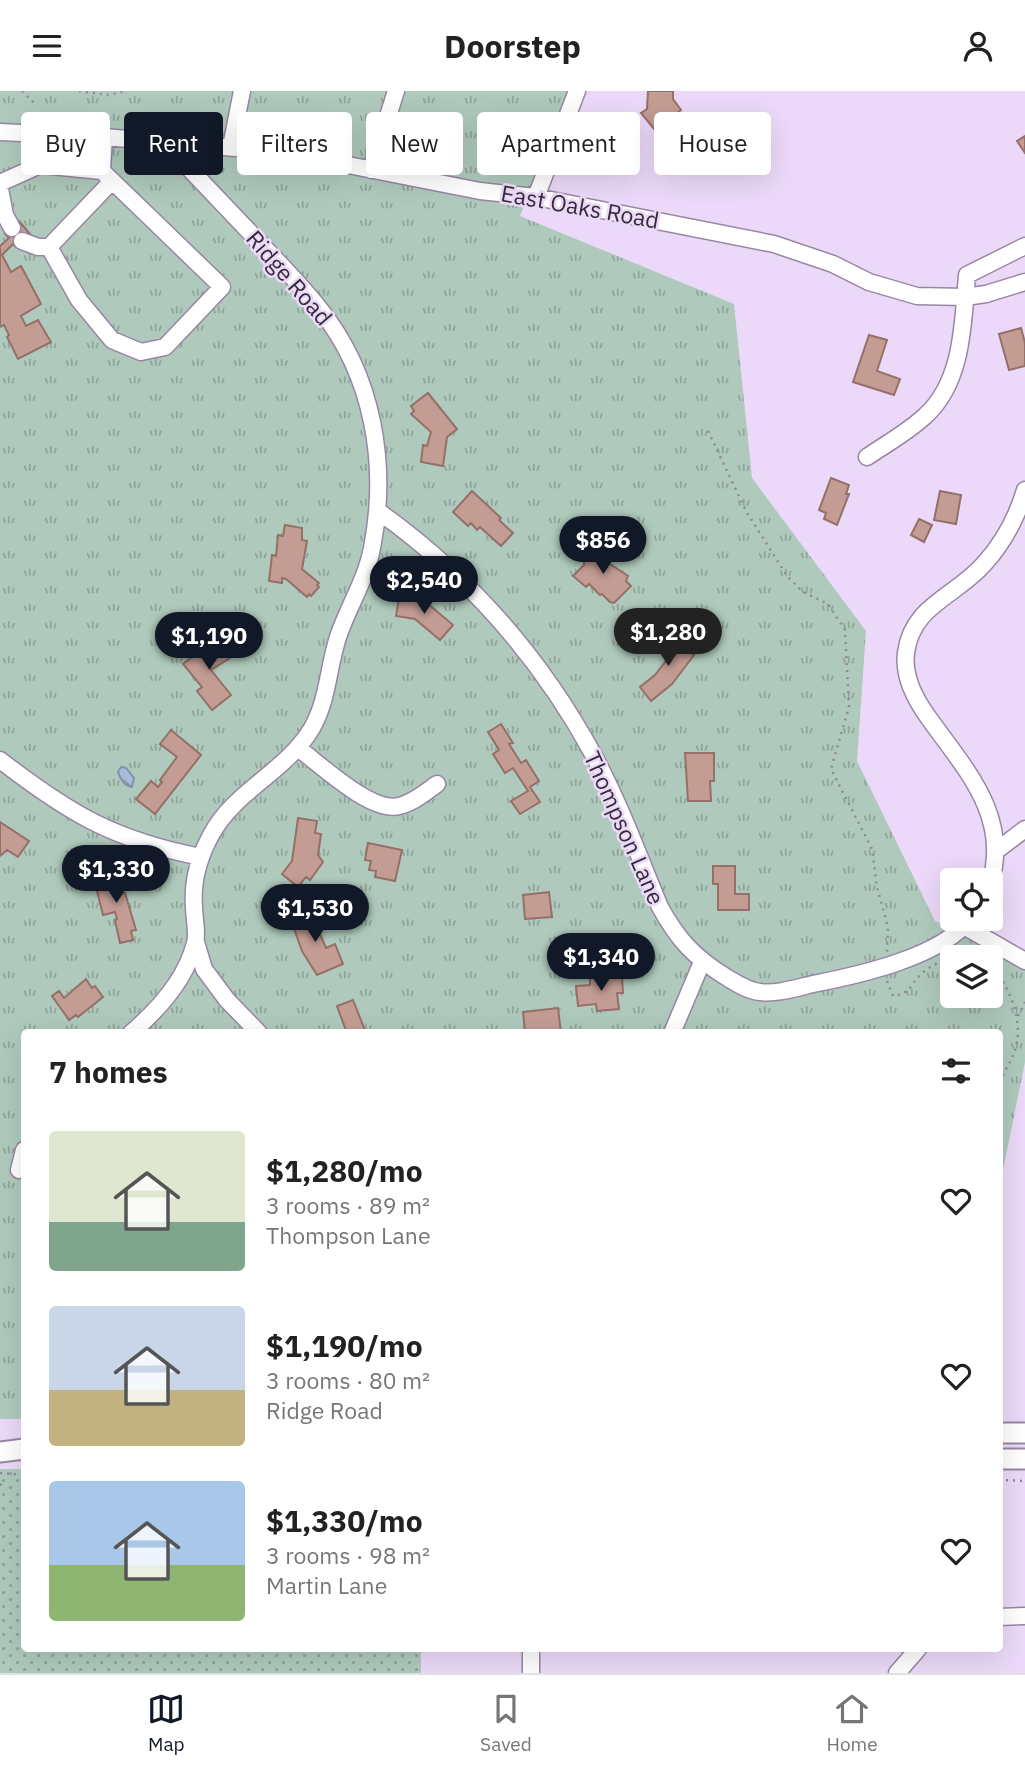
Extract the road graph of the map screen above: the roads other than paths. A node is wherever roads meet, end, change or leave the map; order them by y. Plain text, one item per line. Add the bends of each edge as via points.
1 (242, 91) edge
2 (396, 91) edge
3 (577, 91) edge
4 (389, 112) edge
5 (0, 132) edge
6 (21, 133) edge
7 (223, 146) edge
8 (231, 147) junction
9 (366, 169) edge
10 (21, 174) edge
11 (101, 175) edge
12 (195, 175) edge
13 (397, 175) edge
14 (107, 176) junction
15 (0, 183) edge
16 (0, 189) edge
17 (537, 197) junction
18 (12, 228) dead end
19 (22, 241) dead end
20 (1025, 246) edge
21 (49, 247) junction
22 (1025, 282) edge
23 (965, 297) junction
24 (867, 457) dead end
25 (1025, 490) edge
26 (378, 511) junction
27 (298, 748) junction
28 (0, 760) edge
29 (437, 784) dead end
30 (1025, 829) edge
31 (996, 851) junction
32 (201, 856) junction
33 (995, 868) edge
34 (954, 931) edge
35 (979, 931) edge
36 (196, 942) junction
37 (1025, 961) edge
38 (702, 962) junction
39 (135, 1029) edge
40 (255, 1029) edge
41 (674, 1029) edge
42 (21, 1162) edge
43 (19, 1170) dead end
44 (1003, 1433) edge
45 (1025, 1433) edge
46 (21, 1449) edge
47 (0, 1451) edge
48 (1003, 1459) edge
49 (1025, 1459) edge
50 (1025, 1616) edge
51 (1003, 1617) edge
52 (531, 1652) edge
53 (915, 1652) edge
54 (531, 1673) edge
55 (897, 1673) edge

1 - 8 street
2 - 4 street
3 - 17 street
5 - 6 street, East Oaks Road
7 - 8 street, East Oaks Road
8 - 9 street, East Oaks Road
10 - 15 street
11 - 14 street
12 - 26 street, Ridge Road via 298,283 338,335 361,382 373,422
13 - 17 street, East Oaks Road
14 - 21 street
14 - 21 street via 222,287 165,348 141,352 112,341 79,300
16 - 18 street
17 - 23 street, East Oaks Road via 774,244 894,291 944,299
19 - 21 street
20 - 23 street via 967,275
22 - 23 street, East Oaks Road
23 - 24 street via 957,360 947,388 925,416
25 - 31 street via 1013,521 984,565 920,615 905,656 917,702 990,811
26 - 27 street, Ridge Road via 372,551 338,637 321,708
26 - 38 street, Thompson Lane via 471,589 542,672 595,758 660,907 685,946
27 - 29 street via 364,797 386,807 400,806
27 - 32 street, Ridge Road via 237,800
28 - 32 street via 60,805 102,828 166,850
30 - 31 street
31 - 33 street
32 - 36 street, Ridge Road via 194,896
34 - 38 street, Thompson Lane via 910,959 777,991 759,992 738,985
35 - 37 street
36 - 39 street, Ridge Road via 167,996
36 - 40 street via 204,969
38 - 41 street
42 - 43 street
44 - 45 main road
46 - 47 main road
48 - 49 main road
50 - 51 street
52 - 54 street
53 - 55 street

